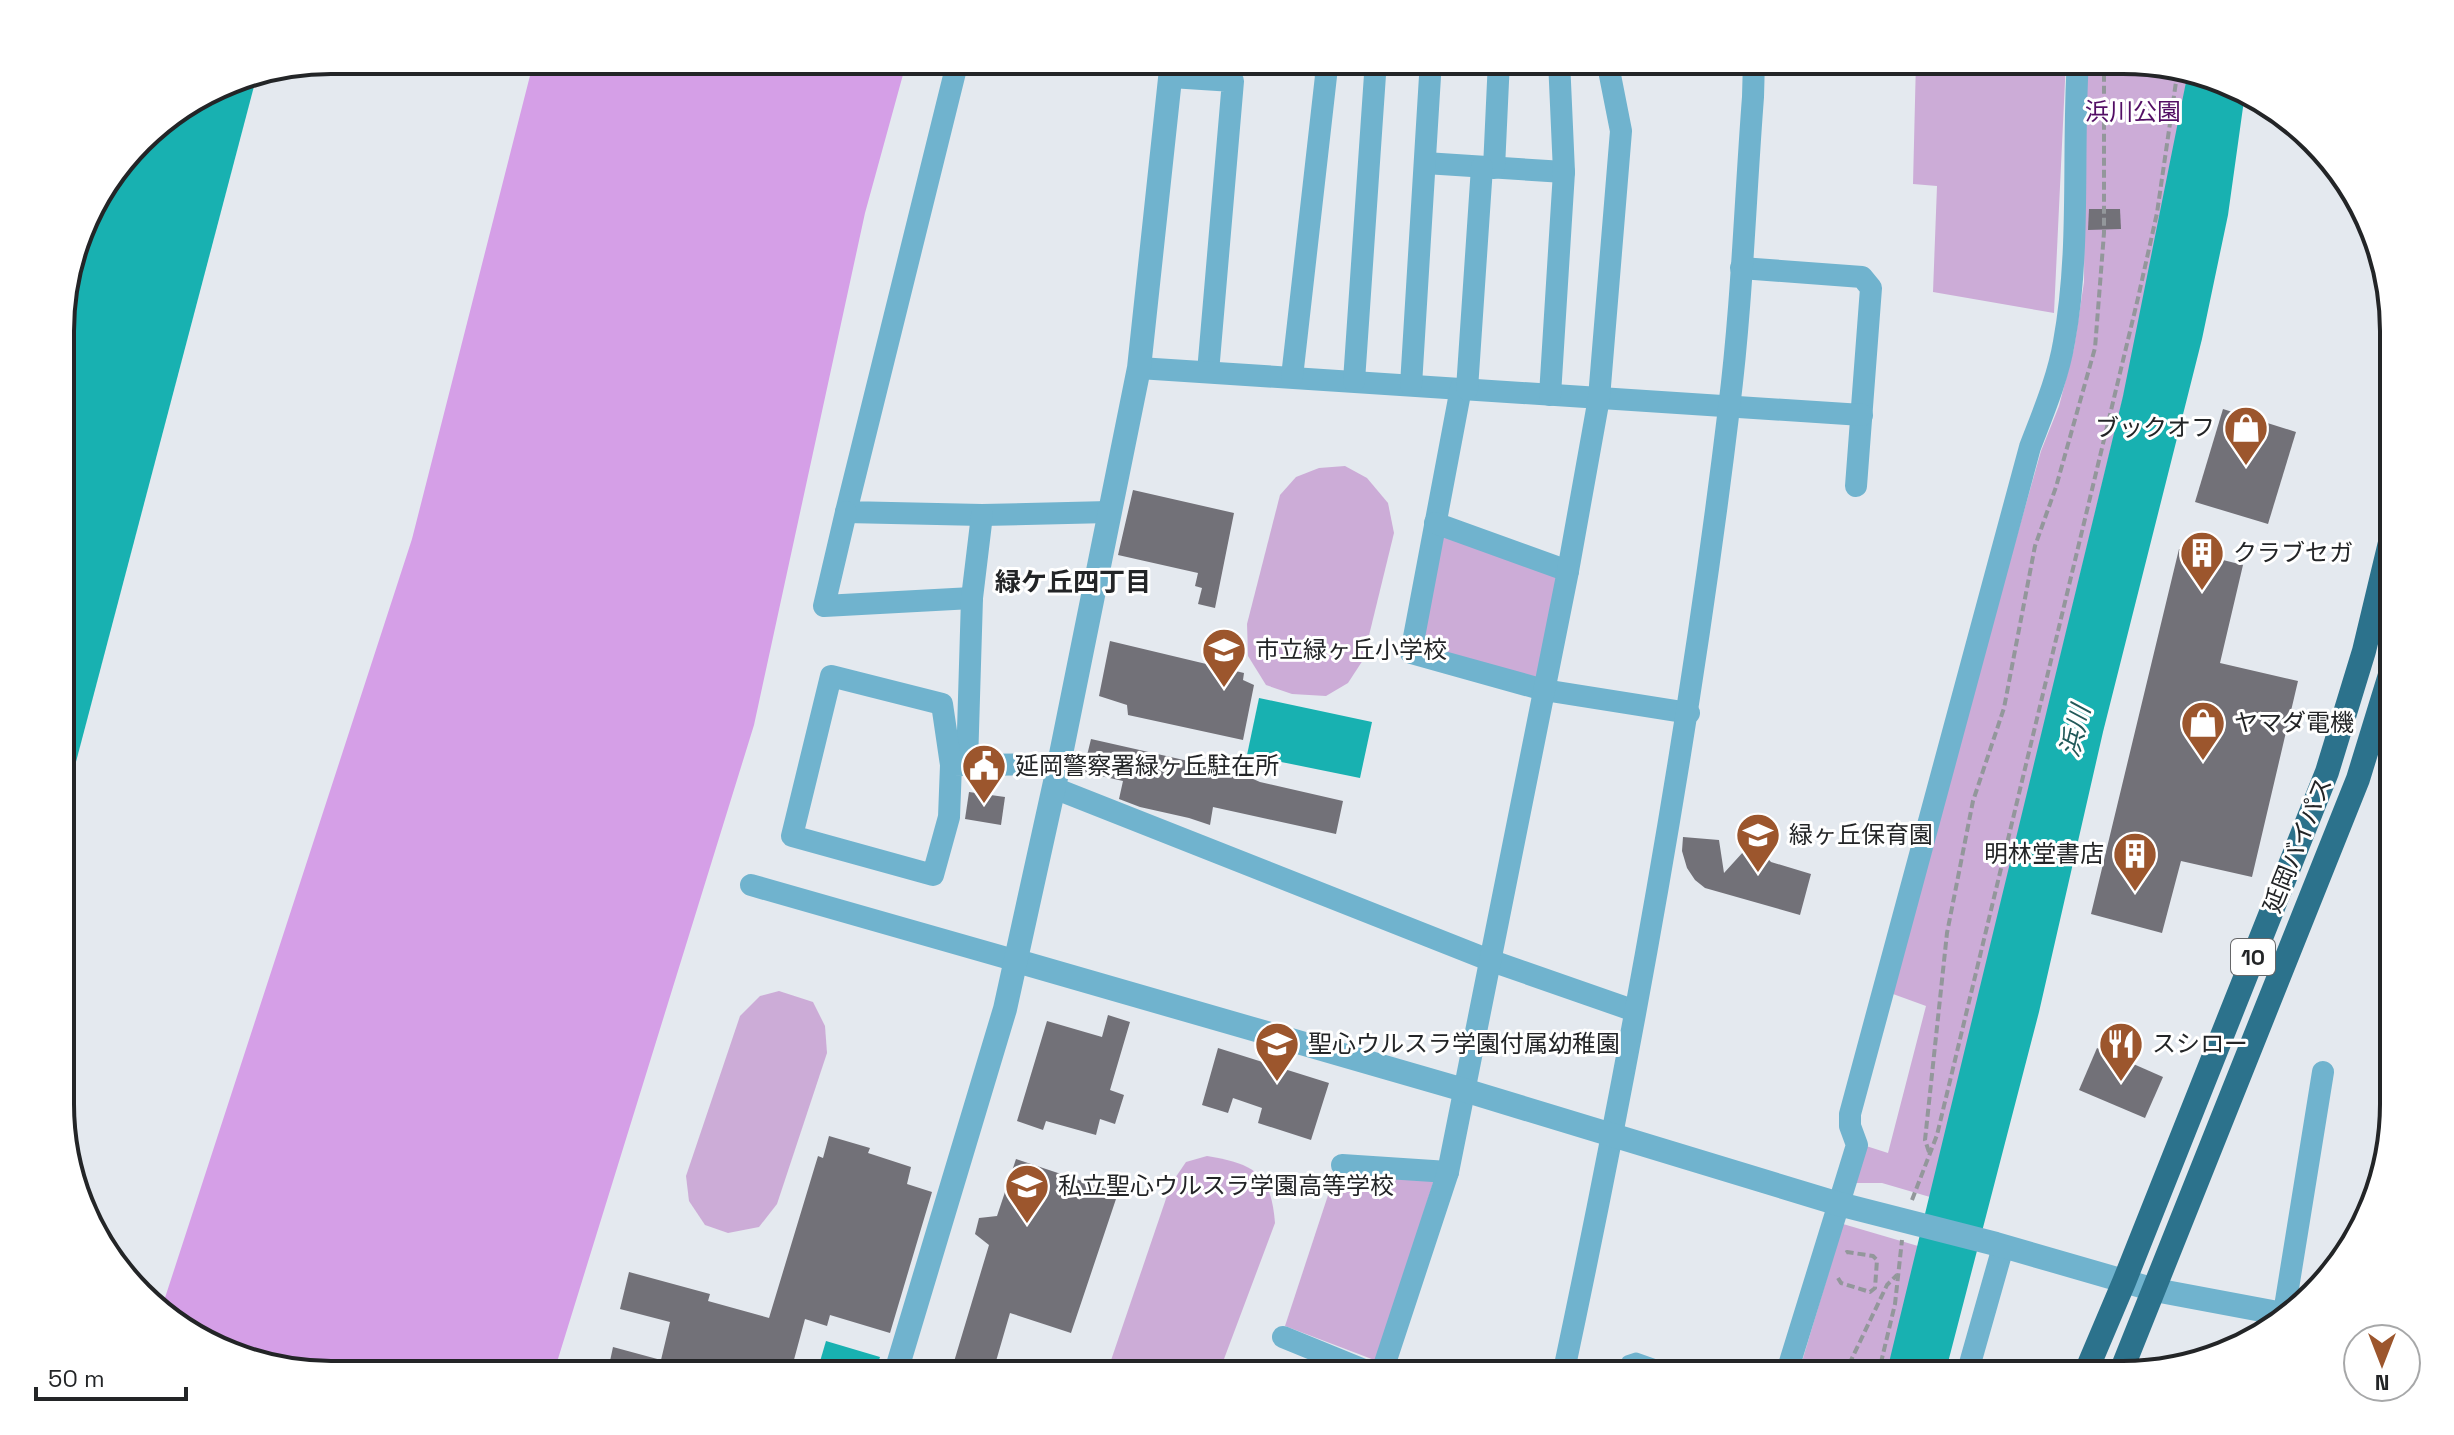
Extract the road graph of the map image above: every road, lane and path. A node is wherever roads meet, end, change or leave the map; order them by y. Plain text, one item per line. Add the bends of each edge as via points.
1 (1326, 74) edge
2 (1375, 74) edge
3 (1430, 74) edge
4 (1498, 74) edge
5 (1560, 74) edge
6 (1604, 74) edge
7 (1753, 74) edge
8 (2078, 74) edge
9 (2104, 74) edge
10 (954, 75) edge
11 (1171, 75) edge
12 (1200, 75) edge
13 (2176, 80) edge
14 (1425, 163) junction
15 (1488, 167) junction
16 (1564, 172) junction
17 (1741, 268) junction
18 (1139, 368) junction
19 (1208, 372) junction
20 (1292, 377) junction
21 (1354, 381) junction
22 (1411, 385) junction
23 (1464, 389) junction
24 (1550, 395) junction
25 (1599, 398) junction
26 (1730, 405) junction
27 (1862, 415) junction
28 (1856, 486) dead end
29 (846, 512) junction
30 (1109, 512) junction
31 (982, 515) junction
32 (1435, 523) junction
33 (1568, 571) junction
34 (2379, 588) edge
35 (972, 598) junction
36 (1544, 690) junction
37 (2379, 711) edge
38 (1689, 713) junction
39 (959, 765) junction
40 (1056, 776) junction
41 (751, 885) dead end
42 (1489, 960) junction
43 (1017, 961) junction
44 (1635, 1011) junction
45 (2323, 1072) dead end
46 (1464, 1090) junction
47 (1613, 1135) junction
48 (1930, 1155) junction
49 (1342, 1165) dead end
50 (1448, 1172) junction
51 (1839, 1204) junction
52 (1912, 1222) junction
53 (2000, 1245) junction
54 (1830, 1265) junction
55 (1899, 1273) junction
56 (2124, 1282) junction
57 (2155, 1290) junction
58 (2286, 1302) edge
59 (2274, 1311) edge
60 (1283, 1337) dead end
61 (1342, 1360) edge
62 (1384, 1360) edge
63 (1566, 1360) edge
64 (1792, 1360) edge
65 (1851, 1360) edge
66 (1882, 1360) edge
67 (1971, 1360) edge
68 (2091, 1360) edge
69 (2126, 1360) edge
70 (899, 1361) edge

1 - 20 street
2 - 21 street
3 - 14 street
4 - 15 street
5 - 16 street
6 - 25 street via 1621,131
7 - 17 street
8 - 51 street via 2072,281 2064,344 2030,447 1850,1114 1857,1145
9 - 48 path via 2104,233 2095,348 2035,546 2004,708 1970,816 1947,933 1925,1140
10 - 29 street
11 - 18 street
12 - 19 street via 1233,81
13 - 48 path via 2157,213 2138,298
14 - 15 street
14 - 22 street
15 - 16 street
15 - 23 street
16 - 24 street
17 - 26 street
17 - 27 street via 1862,277 1871,288
18 - 19 street
18 - 30 street
19 - 20 street
20 - 21 street
21 - 22 street
22 - 23 street
23 - 24 street
23 - 32 street
24 - 25 street
25 - 26 street
25 - 33 street
26 - 27 street
26 - 38 street
27 - 28 street
29 - 31 street
29 - 35 street via 824,606
30 - 31 street
30 - 40 street
31 - 35 street
32 - 33 street
32 - 36 street via 1411,653
33 - 36 street
34 - 56 highway, 延岡バイパス / 10 via 2327,772
35 - 39 street
36 - 38 street
36 - 42 street
37 - 57 highway, 延岡バイパス / 10 via 2358,779
38 - 44 street
39 - 39 street via 933,875 792,836 831,676 942,704
39 - 40 street
40 - 42 street
40 - 43 street
41 - 43 street
42 - 44 street
42 - 46 street
43 - 46 street
43 - 70 street
44 - 47 street
45 - 58 street
46 - 47 street
46 - 50 street
47 - 51 street
47 - 63 street
48 - 52 path
49 - 50 street
50 - 62 street
51 - 52 street
51 - 54 street
52 - 53 street
52 - 55 path
53 - 56 street
53 - 67 street
54 - 54 path via 1847,1252 1873,1256 1875,1288 1870,1292 1841,1283
54 - 64 street
55 - 65 path via 1887,1285
55 - 66 path
56 - 57 street
56 - 68 highway, 延岡バイパス / 10
57 - 59 street
57 - 69 highway, 延岡バイパス / 10
60 - 61 street

